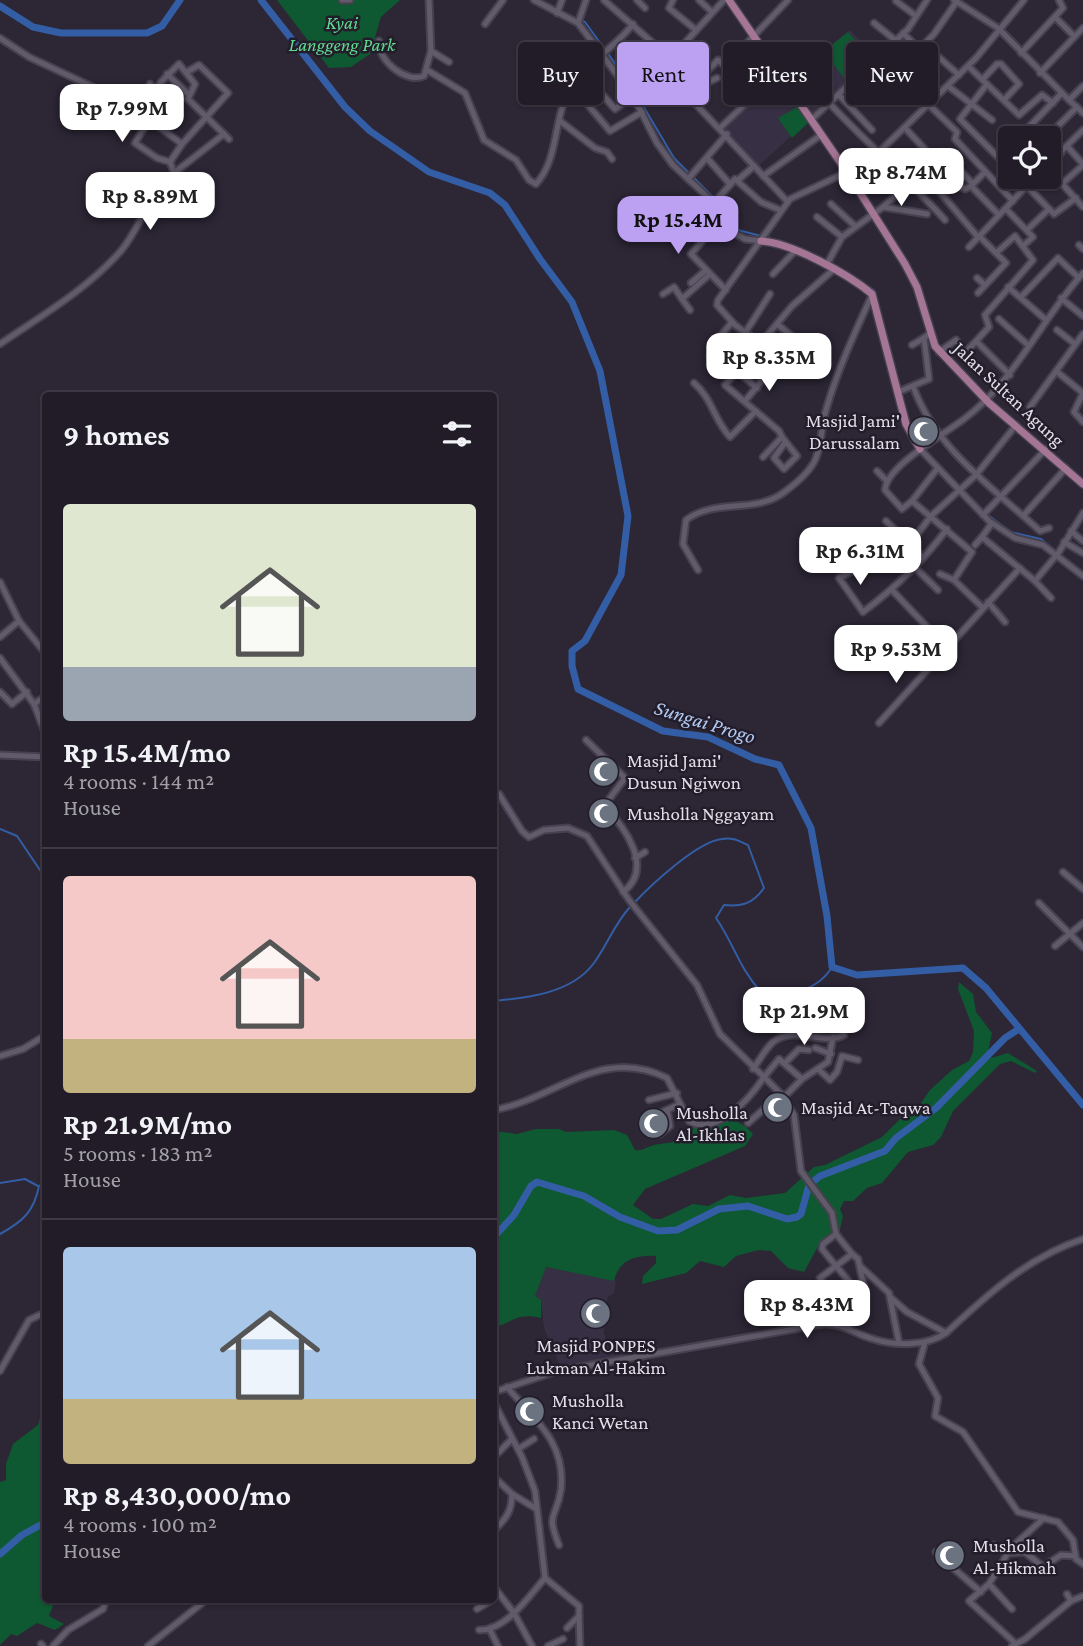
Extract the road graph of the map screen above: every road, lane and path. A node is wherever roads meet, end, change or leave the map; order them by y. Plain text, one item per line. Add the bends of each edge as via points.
1 (342, 0) edge
2 (350, 0) edge
3 (429, 0) edge
4 (503, 0) edge
5 (534, 0) edge
6 (562, 0) edge
7 (586, 0) edge
8 (604, 0) edge
9 (637, 0) edge
10 (673, 0) edge
11 (699, 0) edge
12 (727, 0) edge
13 (788, 0) edge
14 (927, 0) edge
15 (1024, 0) edge
16 (1059, 0) edge
17 (896, 1) edge
18 (959, 1) edge
19 (645, 8) dead end
20 (712, 12) junction
21 (557, 13) junction
22 (916, 16) junction
23 (1055, 17) junction
24 (578, 23) junction
25 (874, 23) dead end
26 (485, 24) dead end
27 (633, 24) junction
28 (998, 28) junction
29 (1083, 28) edge
30 (696, 30) junction
31 (903, 33) junction
32 (752, 36) junction
33 (1074, 36) junction
34 (0, 38) edge
35 (895, 40) joint
36 (379, 41) dead end
37 (654, 42) edge
38 (685, 42) edge
39 (747, 42) edge
40 (757, 42) edge
41 (916, 42) edge
42 (927, 42) edge
43 (431, 51) junction
44 (1021, 53) junction
45 (604, 55) junction
46 (938, 59) edge
47 (449, 62) dead end
48 (723, 64) edge
49 (968, 66) junction
50 (709, 69) edge
51 (427, 70) junction
52 (187, 72) junction
53 (617, 73) edge
54 (1040, 73) junction
55 (167, 74) junction
56 (959, 75) junction
57 (717, 78) dead end
58 (709, 82) edge
59 (985, 82) junction
60 (150, 84) dead end
61 (948, 86) junction
62 (1083, 86) edge
63 (846, 88) edge
64 (1062, 93) junction
65 (188, 94) junction
66 (603, 95) edge
67 (839, 95) junction
68 (152, 97) junction
69 (1004, 100) junction
70 (1069, 100) junction
71 (832, 102) edge
72 (127, 103) junction
73 (971, 103) junction
74 (1053, 103) junction
75 (565, 105) edge
76 (588, 105) edge
77 (621, 105) edge
78 (638, 105) edge
79 (697, 105) edge
80 (745, 105) edge
81 (801, 105) edge
82 (829, 105) edge
83 (831, 105) edge
84 (929, 106) junction
85 (1077, 107) junction
86 (642, 111) junction
87 (141, 112) junction
88 (1083, 113) edge
89 (206, 115) junction
90 (150, 118) junction
91 (116, 119) dead end
92 (811, 120) junction
93 (992, 120) dead end
94 (559, 121) junction
95 (1030, 126) edge
96 (1059, 126) edge
97 (720, 128) junction
98 (906, 129) junction
99 (872, 130) dead end
100 (1083, 130) edge
101 (125, 132) dead end
102 (727, 134) junction
103 (821, 135) junction
104 (955, 139) junction
105 (182, 144) junction
106 (1067, 146) junction
107 (943, 152) junction
108 (878, 153) junction
109 (928, 153) junction
110 (1061, 153) edge
111 (998, 157) edge
112 (707, 158) junction
113 (612, 159) dead end
114 (934, 160) junction
115 (170, 162) junction
116 (1083, 164) edge
117 (754, 166) junction
118 (912, 167) dead end
119 (922, 171) junction
120 (847, 172) junction
121 (985, 172) junction
122 (174, 173) junction
123 (762, 176) junction
124 (688, 179) junction
125 (738, 180) junction
126 (910, 181) junction
127 (1061, 181) edge
128 (729, 183) junction
129 (1063, 183) junction
130 (972, 185) junction
131 (1023, 189) edge
132 (1029, 189) edge
133 (1076, 198) junction
134 (787, 201) junction
135 (1013, 201) junction
136 (713, 203) junction
137 (831, 204) dead end
138 (883, 207) junction
139 (1083, 207) edge
140 (1006, 209) junction
141 (1049, 209) junction
142 (780, 210) junction
143 (874, 214) junction
144 (927, 214) dead end
145 (999, 215) junction
146 (817, 217) dead end
147 (722, 219) junction
148 (945, 220) dead end
149 (855, 226) junction
150 (1027, 230) junction
151 (842, 237) junction
152 (980, 238) junction
153 (761, 241) junction
154 (1024, 245) junction
155 (969, 247) dead end
156 (795, 251) junction
157 (996, 253) junction
158 (1033, 260) junction
159 (828, 262) dead end
160 (1002, 268) junction
161 (833, 270) junction
162 (1045, 272) junction
163 (707, 273) junction
164 (774, 274) dead end
165 (1081, 275) edge
166 (977, 278) dead end
167 (1014, 280) junction
168 (691, 283) dead end
169 (985, 285) junction
170 (1008, 287) junction
171 (726, 290) junction
172 (978, 293) dead end
173 (663, 294) dead end
174 (770, 295) dead end
175 (872, 295) junction
176 (1021, 297) junction
177 (1061, 298) junction
178 (682, 299) junction
179 (690, 310) dead end
180 (1083, 316) edge
181 (999, 319) dead end
182 (1045, 319) junction
183 (732, 323) junction
184 (777, 324) junction
185 (1057, 330) dead end
186 (745, 333) junction
187 (1083, 334) edge
188 (927, 336) junction
189 (978, 343) dead end
190 (0, 344) edge
191 (762, 344) junction
192 (1075, 344) junction
193 (912, 345) dead end
194 (1028, 345) junction
195 (806, 347) dead end
196 (939, 352) junction
197 (779, 356) dead end
198 (773, 368) dead end
199 (737, 371) junction
200 (1056, 371) junction
201 (1010, 374) junction
202 (730, 378) junction
203 (694, 383) dead end
204 (913, 386) junction
205 (757, 388) junction
206 (898, 392) junction
207 (1083, 393) edge
208 (987, 400) junction
209 (745, 401) junction
210 (1030, 407) dead end
211 (756, 411) junction
212 (1083, 422) edge
213 (1016, 425) junction
214 (941, 435) junction
215 (783, 441) junction
216 (922, 448) junction
217 (1046, 449) junction
218 (763, 457) dead end
219 (1066, 468) junction
220 (937, 470) junction
221 (877, 471) dead end
222 (976, 475) junction
223 (887, 481) junction
224 (1083, 484) edge
225 (959, 489) junction
226 (1000, 497) junction
227 (912, 501) junction
228 (984, 513) junction
229 (1083, 513) edge
230 (931, 516) junction
231 (1023, 516) junction
232 (886, 521) dead end
233 (992, 523) junction
234 (1049, 528) dead end
235 (947, 529) junction
236 (1071, 531) junction
237 (982, 537) junction
238 (1083, 541) edge
239 (1064, 542) junction
240 (911, 544) junction
241 (975, 545) dead end
242 (900, 553) junction
243 (1057, 554) junction
244 (1083, 554) edge
245 (923, 558) junction
246 (1020, 568) junction
247 (913, 569) junction
248 (698, 570) dead end
249 (940, 574) dead end
250 (1082, 574) edge
251 (954, 580) junction
252 (1035, 581) junction
253 (0, 582) edge
254 (892, 590) junction
255 (938, 590) dead end
256 (1051, 598) dead end
257 (988, 602) junction
258 (982, 607) junction
259 (19, 621) junction
260 (1005, 622) dead end
261 (0, 637) edge
262 (946, 647) junction
263 (42, 649) edge
264 (0, 658) edge
265 (0, 692) edge
266 (27, 692) junction
267 (42, 699) edge
268 (34, 704) junction
269 (879, 723) dead end
270 (42, 725) edge
271 (586, 740) dead end
272 (0, 755) edge
273 (42, 757) edge
274 (497, 794) edge
275 (645, 852) dead end
276 (635, 859) junction
277 (1062, 872) dead end
278 (1083, 889) edge
279 (623, 892) junction
280 (1039, 903) dead end
281 (1083, 923) edge
282 (1070, 935) junction
283 (1055, 946) dead end
284 (1083, 947) edge
285 (844, 1035) dead end
286 (42, 1037) edge
287 (833, 1037) junction
288 (831, 1054) junction
289 (0, 1056) edge
290 (858, 1060) dead end
291 (785, 1063) junction
292 (753, 1069) junction
293 (818, 1069) junction
294 (764, 1077) junction
295 (802, 1079) junction
296 (677, 1093) junction
297 (782, 1096) junction
298 (649, 1100) dead end
299 (680, 1104) junction
300 (497, 1109) edge
301 (667, 1110) junction
302 (652, 1117) dead end
303 (748, 1123) dead end
304 (660, 1134) dead end
305 (836, 1234) junction
306 (1083, 1239) edge
307 (852, 1254) junction
308 (838, 1267) junction
309 (861, 1267) junction
310 (851, 1284) dead end
311 (864, 1287) dead end
312 (891, 1298) junction
313 (857, 1305) dead end
314 (42, 1314) edge
315 (843, 1315) junction
316 (897, 1326) junction
317 (850, 1330) junction
318 (946, 1333) junction
319 (925, 1342) junction
320 (900, 1343) junction
321 (911, 1343) junction
322 (0, 1371) edge
323 (507, 1388) junction
324 (497, 1390) edge
325 (497, 1409) edge
326 (512, 1439) junction
327 (534, 1439) dead end
328 (518, 1449) junction
329 (497, 1454) edge
330 (497, 1480) edge
331 (512, 1494) junction
332 (535, 1508) junction
333 (1044, 1518) junction
334 (497, 1527) edge
335 (551, 1531) junction
336 (540, 1536) junction
337 (559, 1545) dead end
338 (993, 1545) dead end
339 (936, 1552) dead end
340 (1007, 1553) junction
341 (1075, 1556) junction
342 (1083, 1563) edge
343 (545, 1578) junction
344 (989, 1584) junction
345 (981, 1592) junction
346 (1067, 1594) dead end
347 (1083, 1595) edge
348 (497, 1600) edge
349 (1071, 1601) junction
350 (105, 1603) edge
351 (202, 1603) edge
352 (487, 1603) edge
353 (477, 1609) dead end
354 (1012, 1609) dead end
355 (514, 1613) junction
356 (579, 1616) junction
357 (566, 1628) dead end
358 (479, 1630) dead end
359 (490, 1630) junction
360 (562, 1639) dead end
361 (1017, 1645) edge
362 (53, 1646) edge
363 (148, 1646) edge
364 (498, 1646) edge
365 (532, 1646) edge
366 (548, 1646) edge
367 (580, 1646) edge

1 - 2 street
3 - 43 street
4 - 26 street
5 - 21 street
6 - 21 street
7 - 24 street
8 - 27 street
9 - 19 street
10 - 30 street via 669,8
11 - 20 street
12 - 20 street
12 - 32 main road, Jalan Sultan Agung
13 - 32 street
14 - 22 street
15 - 28 street
16 - 23 street via 1064,6
17 - 22 street
18 - 28 street
18 - 42 street
20 - 30 street
21 - 24 street
22 - 31 street
23 - 33 street
23 - 44 street
24 - 45 street
25 - 35 street
27 - 37 street
27 - 45 street
28 - 44 street
28 - 49 street
29 - 33 street
30 - 38 street
31 - 35 street
31 - 41 street
32 - 39 street
32 - 40 main road, Jalan Sultan Agung
33 - 54 street
34 - 72 street via 29,57
36 - 51 street via 379,53 394,68 417,78
43 - 47 street
43 - 51 street
44 - 54 street
45 - 53 street
46 - 56 street
48 - 50 street via 718,60
49 - 56 street
49 - 59 street
51 - 94 street via 465,93 484,140 516,160 533,183 547,166
52 - 55 street via 178,64
52 - 65 street via 195,84
52 - 89 street via 199,65 228,91
54 - 64 street
55 - 65 street
55 - 68 street
56 - 61 street
57 - 58 street
59 - 69 street
59 - 69 street via 1001,64 1019,84
59 - 73 street
60 - 68 street via 146,92
61 - 73 street
61 - 84 street
62 - 70 street
63 - 67 street
64 - 70 street
64 - 74 street
65 - 89 street via 189,101
66 - 77 street via 615,109
67 - 71 street
67 - 99 street
68 - 87 street
69 - 74 street via 1022,115 1042,95
70 - 85 street
72 - 87 street
72 - 91 street
73 - 93 street
73 - 111 street via 960,121
74 - 95 street
75 - 94 street
76 - 86 street via 610,131
78 - 86 street
79 - 97 street
80 - 97 street
81 - 92 main road, Jalan Sultan Agung
82 - 92 street
83 - 108 street
84 - 98 street
84 - 104 street via 957,132
85 - 88 street
85 - 96 street
86 - 124 street via 663,151
87 - 90 street
87 - 101 street
89 - 105 street
89 - 122 street via 227,136
90 - 105 street
90 - 115 street via 135,143
92 - 103 main road, Jalan Sultan Agung
94 - 113 street
97 - 102 street
98 - 108 street
98 - 109 street
100 - 106 street
102 - 112 street
102 - 117 street
103 - 120 main road, Jalan Sultan Agung
103 - 123 street
104 - 107 street
104 - 121 street
105 - 115 street
106 - 110 street
106 - 116 street
107 - 114 street
107 - 130 street
108 - 120 street
108 - 126 street
109 - 114 street
109 - 118 street
112 - 124 street
112 - 128 street
114 - 119 street
114 - 130 street via 961,187
115 - 122 street
116 - 129 street
117 - 123 street
117 - 125 street
119 - 126 street
119 - 152 street
120 - 134 street
120 - 143 main road, Jalan Sultan Agung
121 - 130 street
121 - 135 street
122 - 190 street via 162,183 113,259 76,292
123 - 134 street
124 - 136 street
125 - 128 street
125 - 142 street via 761,202
126 - 138 street
126 - 148 street
127 - 129 street
128 - 136 street
129 - 133 street
130 - 145 street
131 - 135 street
132 - 141 street
133 - 139 street
133 - 141 street via 1056,214
134 - 142 street
135 - 140 street
136 - 147 street
137 - 149 street
138 - 143 street
138 - 144 street
140 - 145 street
140 - 150 street
141 - 150 street
142 - 153 street
143 - 149 street
143 - 188 main road, Jalan Sultan Agung via 913,278
145 - 152 street
146 - 151 street
147 - 153 street via 740,238
147 - 163 street via 692,253
149 - 151 street
150 - 154 street via 1033,237
151 - 159 street
152 - 155 street
152 - 157 street
153 - 156 main road
153 - 171 street
154 - 157 street via 1014,236
154 - 158 street
156 - 161 main road
156 - 164 street
157 - 160 street via 1006,263
158 - 162 street
158 - 167 street
160 - 167 street
160 - 169 street
161 - 175 main road
161 - 184 street
162 - 165 street via 1058,258
162 - 176 street
163 - 168 street
163 - 171 street
163 - 178 street
165 - 177 street
166 - 169 street
167 - 170 street
169 - 172 street
170 - 176 street
170 - 196 street via 985,315 990,324 977,342 965,353 956,340
171 - 183 street via 717,304
173 - 178 street via 674,287
174 - 186 street
175 - 206 main road
175 - 248 street via 825,412 815,460 783,493 767,502 716,508 687,520 683,544
176 - 182 street
177 - 180 street
177 - 182 street
178 - 179 street
181 - 194 street
182 - 194 street
183 - 186 street
183 - 202 street via 710,356
184 - 191 street
184 - 195 street
185 - 192 street
186 - 191 street
187 - 192 street
188 - 193 street
188 - 196 main road, Jalan Sultan Agung
188 - 204 street via 929,376
189 - 201 street
191 - 197 street
191 - 199 street
192 - 200 street
194 - 201 street
196 - 208 main road, Jalan Sultan Agung
198 - 205 street
199 - 202 street
199 - 205 street
200 - 207 street
200 - 210 street
201 - 208 street
202 - 209 street via 726,386
203 - 211 street via 707,394 730,437
204 - 206 street
204 - 214 street via 919,404
205 - 209 street
206 - 216 main road via 906,424
207 - 212 street via 1074,412
208 - 213 main road, Jalan Sultan Agung
208 - 214 street
209 - 211 street
211 - 215 street via 779,431
213 - 217 main road, Jalan Sultan Agung
213 - 222 street
214 - 216 street
214 - 222 street
215 - 215 street via 797,456 784,469 774,458
215 - 218 street
216 - 220 street
216 - 223 street
217 - 219 main road, Jalan Sultan Agung
217 - 226 street
219 - 224 main road, Jalan Sultan Agung
219 - 231 street
220 - 225 street
220 - 227 street
221 - 223 street
222 - 225 street
222 - 226 street
223 - 227 street via 885,490 902,509
225 - 228 street
225 - 230 street
226 - 228 street
226 - 231 street
227 - 230 street
228 - 233 street
229 - 236 street
230 - 235 street
230 - 240 street
231 - 234 street via 1041,532
232 - 240 street
233 - 237 street
233 - 243 street via 1015,538
235 - 245 street
235 - 251 street via 973,554
236 - 238 street
236 - 239 street
237 - 241 street
237 - 246 street
239 - 243 street
239 - 244 street
240 - 242 street
240 - 245 street
242 - 247 street
242 - 254 street via 839,578 862,612
243 - 250 street
243 - 252 street
245 - 247 street
246 - 252 street
246 - 257 street
247 - 254 street
247 - 255 street
249 - 251 street
251 - 258 street
252 - 256 street
253 - 259 street
254 - 262 street
257 - 258 street
257 - 260 street
258 - 262 street
259 - 261 street
259 - 263 street
262 - 269 street
264 - 266 street
265 - 266 street via 11,704
266 - 268 street
267 - 268 street
268 - 270 street
271 - 276 street via 625,778 604,806 624,829
272 - 273 street
274 - 279 street via 529,837 551,829 580,831
275 - 276 street
276 - 279 street via 631,886
277 - 278 street
279 - 292 street via 697,985 720,1034
280 - 282 street
281 - 282 street
282 - 283 street
282 - 284 street
285 - 287 street
286 - 289 street
287 - 288 street
287 - 292 street via 788,1035 774,1041
288 - 291 street via 799,1049
288 - 293 street
290 - 293 street via 842,1055 830,1080
291 - 294 street via 777,1060
291 - 295 street
292 - 294 street
293 - 295 street
294 - 297 street
294 - 299 street via 738,1108 718,1120 694,1124
295 - 297 street
296 - 298 street
296 - 299 street
296 - 300 street via 667,1078 623,1066 591,1072
297 - 303 street
297 - 305 street via 796,1120 805,1178 832,1213
299 - 301 street
301 - 302 street
301 - 304 street via 670,1126
305 - 307 street
305 - 308 street via 822,1248
306 - 318 street via 1022,1269
307 - 308 street
307 - 309 street
308 - 310 street
308 - 315 street via 820,1281
309 - 311 street
309 - 312 street via 883,1284
312 - 316 street
312 - 318 street
313 - 315 street
314 - 322 street via 29,1320
315 - 317 street
316 - 320 street
316 - 321 street
317 - 320 street
317 - 323 street via 833,1324 743,1337 557,1371
318 - 319 street
319 - 321 street
319 - 333 street via 919,1364 938,1398 935,1416 963,1432 1018,1512
320 - 321 street
323 - 324 street
323 - 335 street via 553,1441 561,1490
325 - 326 street
326 - 328 street
326 - 329 street
327 - 328 street
328 - 332 street via 535,1491
330 - 331 street
331 - 332 street
331 - 334 street via 512,1506
332 - 336 street
333 - 340 street
333 - 341 street via 1056,1520 1069,1533
335 - 336 street
335 - 337 street
336 - 343 street
338 - 340 street
339 - 345 street via 943,1557 949,1553 954,1558 952,1567
340 - 341 street via 1025,1552 1043,1567 1060,1555
340 - 344 street
341 - 342 street
343 - 355 street
343 - 356 street via 579,1605
344 - 345 street
344 - 354 street
345 - 361 street via 970,1604
346 - 349 street
347 - 349 street
348 - 355 street
349 - 361 street
350 - 362 street
351 - 363 street
352 - 353 street
355 - 359 street
355 - 365 street
356 - 357 street
356 - 367 street
358 - 359 street
359 - 364 street
360 - 366 street

